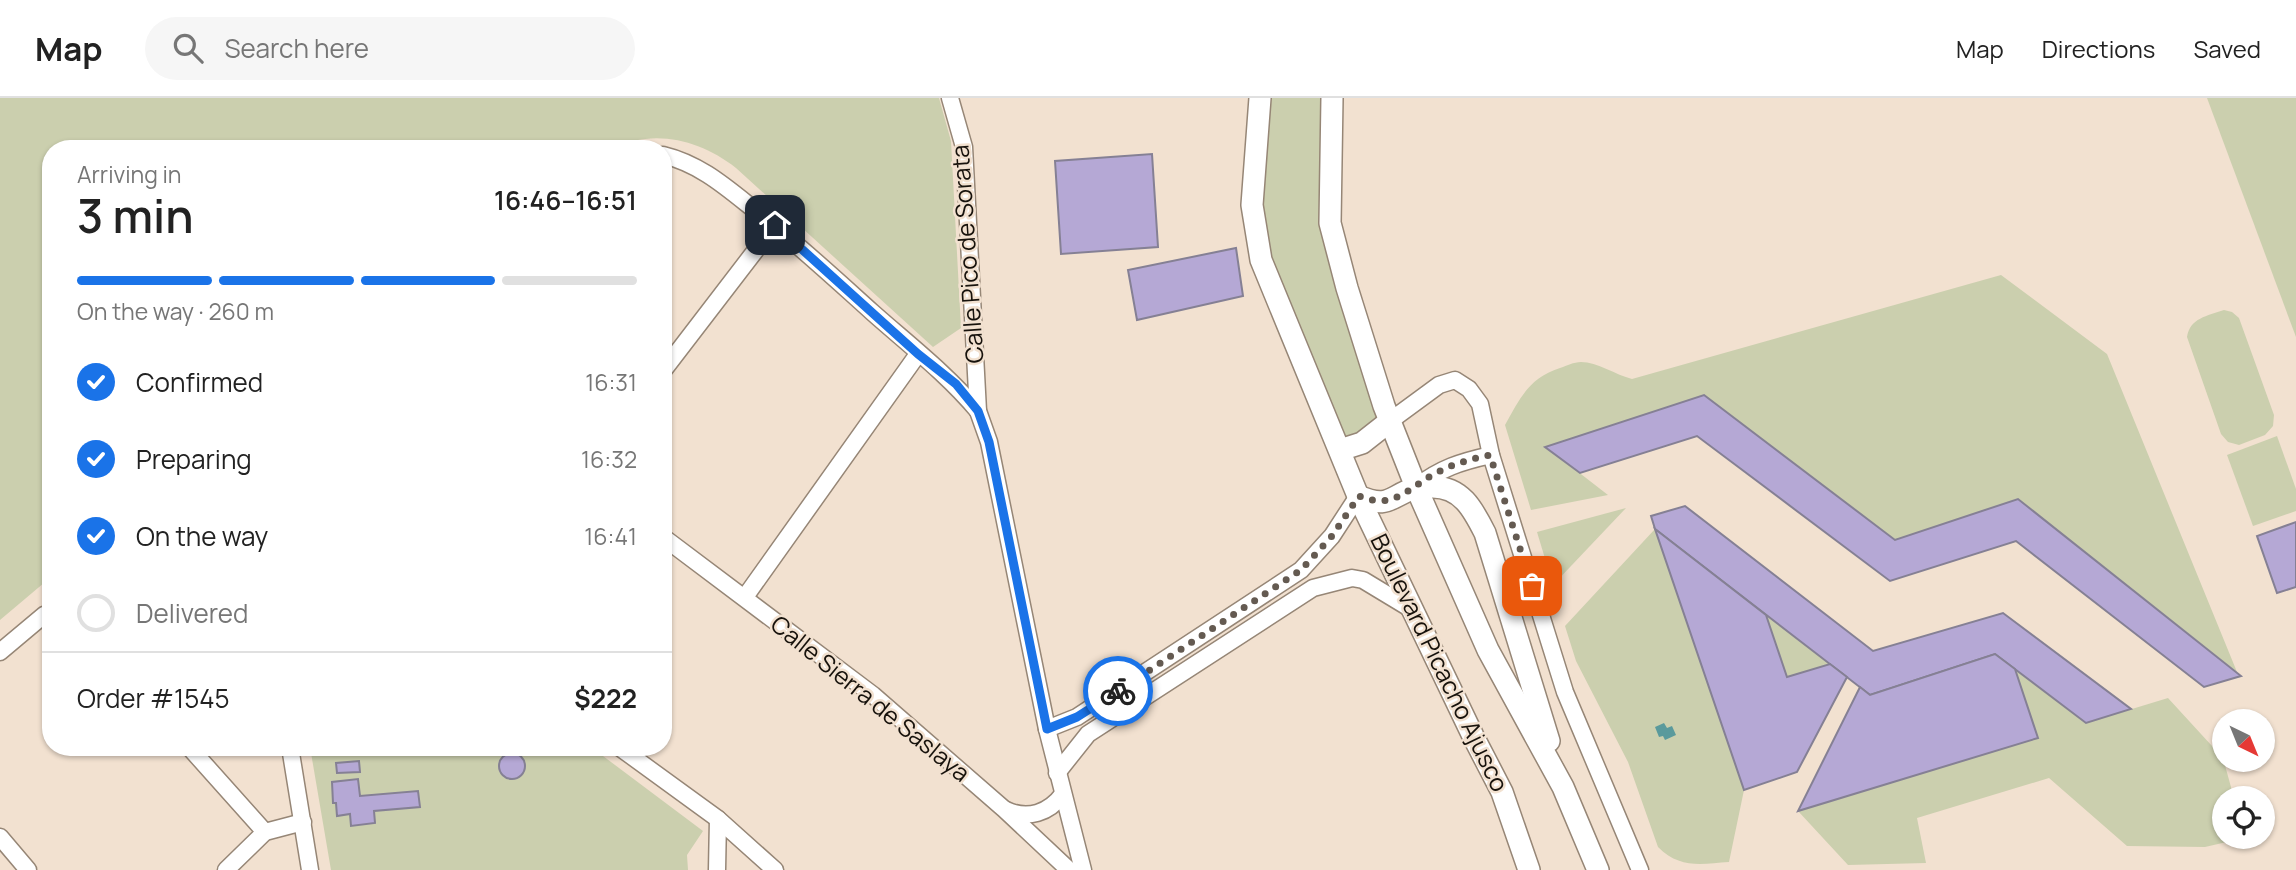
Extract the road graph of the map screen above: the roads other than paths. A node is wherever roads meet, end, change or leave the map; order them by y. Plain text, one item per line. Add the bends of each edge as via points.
1 (950, 98) edge
2 (1260, 98) edge
3 (1332, 98) edge
4 (672, 157) edge
5 (775, 225) junction
6 (918, 354) junction
7 (672, 359) edge
8 (978, 411) junction
9 (1390, 421) junction
10 (1340, 450) junction
11 (1490, 455) junction
12 (1416, 487) junction
13 (1359, 496) junction
14 (672, 544) edge
15 (745, 597) junction
16 (1411, 609) junction
17 (42, 618) edge
18 (0, 652) edge
19 (1047, 729) junction
20 (197, 756) edge
21 (292, 756) edge
22 (631, 756) edge
23 (1057, 773) junction
24 (1563, 787) junction
25 (1063, 794) junction
26 (1004, 809) junction
27 (718, 819) junction
28 (303, 822) junction
29 (265, 832) junction
30 (0, 837) edge
31 (27, 870) edge
32 (226, 870) edge
33 (310, 870) edge
34 (717, 870) edge
35 (775, 870) edge
36 (1069, 870) edge
37 (1083, 870) edge
38 (1529, 870) edge
39 (1598, 870) edge
40 (1640, 870) edge

1 - 8 street, Calle Pico de Sorata via 964,147
2 - 10 main road, Boulevard Picacho Ajusco via 1252,205 1261,261
3 - 9 main road, Boulevard Picacho Ajusco via 1330,223
4 - 5 street, Calle Pico de Sorata via 711,175
5 - 6 street, Calle Pico de Sorata
5 - 7 street
6 - 8 street, Calle Pico de Sorata via 956,384
6 - 15 street
8 - 19 street, Calle Pico de Sorata via 989,442
9 - 10 main road via 1362,443
9 - 11 street via 1439,385 1455,380 1480,404
9 - 12 main road, Boulevard Picacho Ajusco
10 - 13 main road, Boulevard Picacho Ajusco
11 - 12 street via 1455,463
11 - 40 street via 1565,692
12 - 13 main road via 1389,502
12 - 24 main road, Boulevard Picacho Ajusco via 1488,650
12 - 24 main road via 1440,486 1456,492 1472,507
13 - 16 main road, Boulevard Picacho Ajusco
13 - 19 street via 1332,536 1292,577 1077,717
14 - 15 street, Calle Sierra de Saslaya
15 - 26 street, Calle Sierra de Saslaya via 873,695
16 - 23 street via 1363,580 1352,578 1313,588 1088,734
16 - 38 main road, Boulevard Picacho Ajusco via 1502,792
17 - 18 street
19 - 23 street, Calle Pico de Sorata
20 - 29 street
21 - 28 street
22 - 27 street
23 - 25 street, Calle Pico de Sorata
24 - 39 main road, Boulevard Picacho Ajusco
25 - 26 street via 1036,814
25 - 37 street, Calle Pico de Sorata
26 - 36 street, Calle Sierra de Saslaya
27 - 34 street
27 - 35 street
28 - 29 street
28 - 33 street
29 - 32 street
30 - 31 street

